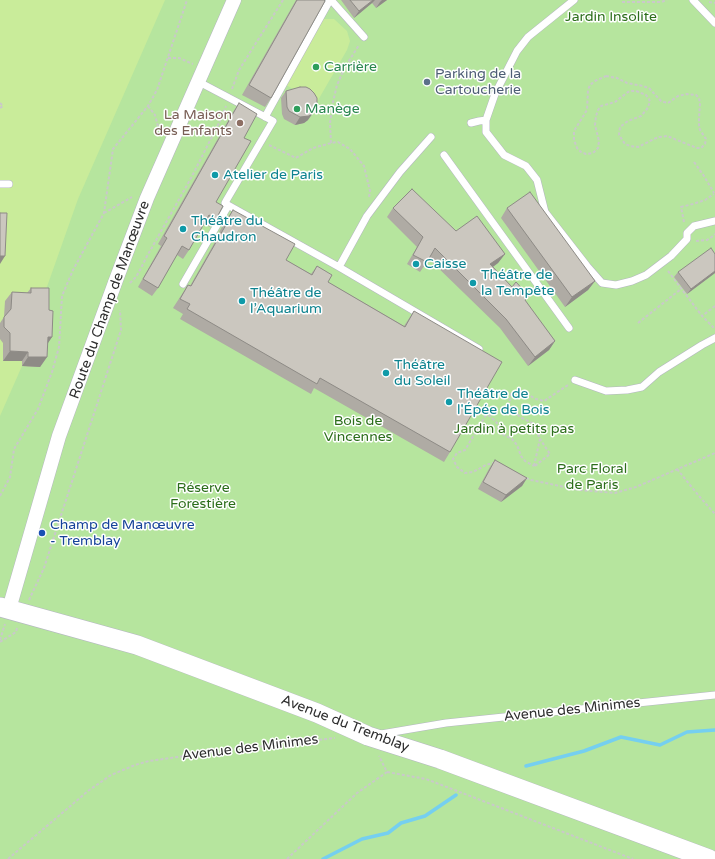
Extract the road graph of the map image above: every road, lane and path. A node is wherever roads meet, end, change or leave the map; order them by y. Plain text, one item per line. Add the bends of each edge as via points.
1 (188, 0) edge
2 (234, 0) edge
3 (283, 0) edge
4 (330, 0) edge
5 (574, 0) edge
6 (667, 0) edge
7 (694, 0) edge
8 (622, 2) dead end
9 (715, 23) edge
10 (364, 37) joint
11 (168, 58) junction
12 (201, 76) junction
13 (229, 98) junction
14 (0, 103) edge
15 (148, 106) junction
16 (0, 108) edge
17 (265, 117) junction
18 (486, 120) junction
19 (471, 123) dead end
20 (431, 137) dead end
21 (162, 139) dead end
22 (261, 141) junction
23 (331, 143) junction
24 (701, 148) joint
25 (444, 155) dead end
26 (694, 162) dead end
27 (0, 184) edge
28 (9, 184) dead end
29 (715, 194) edge
30 (134, 197) dead end
31 (228, 206) junction
32 (104, 213) junction
33 (367, 216) junction
34 (715, 221) edge
35 (687, 236) junction
36 (714, 236) edge
37 (662, 263) junction
38 (339, 267) junction
39 (183, 284) dead end
40 (125, 288) dead end
41 (681, 289) junction
42 (715, 306) edge
43 (120, 307) dead end
44 (702, 316) junction
45 (638, 323) dead end
46 (569, 328) dead end
47 (715, 329) edge
48 (715, 338) edge
49 (482, 351) edge
50 (575, 380) joint
51 (540, 439) junction
52 (715, 453) edge
53 (500, 466) edge
54 (534, 466) junction
55 (677, 469) junction
56 (525, 478) edge
57 (0, 496) edge
58 (715, 514) edge
59 (15, 607) edge
60 (0, 642) edge
61 (715, 695) edge
62 (368, 736) junction
63 (335, 738) dead end
64 (387, 772) junction
65 (8, 859) edge
66 (287, 859) edge
67 (633, 859) edge
68 (709, 859) edge

1 - 11 path
2 - 12 street, Route du Champ de Manœuvre
3 - 13 path via 239,70
4 - 10 lane
4 - 17 lane
5 - 18 lane via 528,37 516,51 495,94
6 - 8 path
7 - 9 lane
10 - 23 path via 337,85 332,102
11 - 12 path via 179,58 196,65
11 - 15 path via 157,90
12 - 13 lane
12 - 59 street, Route du Champ de Manœuvre via 147,198 59,436
13 - 17 lane
13 - 40 path via 192,178 136,277
14 - 16 path via 3,106
15 - 21 path via 155,115
15 - 32 path via 113,149
17 - 22 lane via 273,121
18 - 19 lane
18 - 37 lane via 486,132 504,155 526,166 537,180 545,212 602,283 616,286 632,281
20 - 33 lane via 400,172
22 - 23 path via 296,158 313,148
22 - 31 lane via 225,202
23 - 33 path via 338,142 350,149 364,166 370,191
24 - 24 path via 706,139 699,125 700,103 696,95 687,94 664,102 649,88 606,76 595,80 590,86 586,110 574,131 577,148 586,154 593,153 599,145 595,125 598,110 628,92 636,91 646,95 650,102 641,116 620,127 619,135 625,144 638,147 666,136
25 - 46 lane
26 - 29 path
27 - 28 lane
29 - 35 path via 705,200 681,207
30 - 32 path
31 - 38 lane
31 - 39 lane
32 - 57 path via 62,296 59,347 52,372 38,409 14,449 10,476
33 - 38 lane
34 - 35 lane via 694,226
35 - 36 path via 694,241 702,241
35 - 37 lane
37 - 41 path
38 - 49 lane
41 - 44 path
41 - 45 path
42 - 44 path
43 - 59 path via 121,330 44,568
44 - 47 path
48 - 50 lane via 659,372 642,387 606,390
50 - 51 path via 544,401 520,390 511,393 509,406 520,417 534,424
51 - 54 path
51 - 54 path via 550,454
52 - 55 path
53 - 54 path via 493,463 465,473 457,467 453,459 457,453 465,450 486,415 497,423 500,433 518,445 525,461
55 - 56 path via 615,493 579,490
55 - 58 path
59 - 60 path via 16,632
59 - 62 main road, Avenue du Tremblay via 138,645 317,713
61 - 62 lane, Avenue des Minimes via 446,723
62 - 64 path
62 - 68 main road, Avenue du Tremblay via 440,759
63 - 65 path, Avenue des Minimes via 228,750 135,765 111,775 88,791
64 - 66 path via 356,793
64 - 67 path via 426,779

